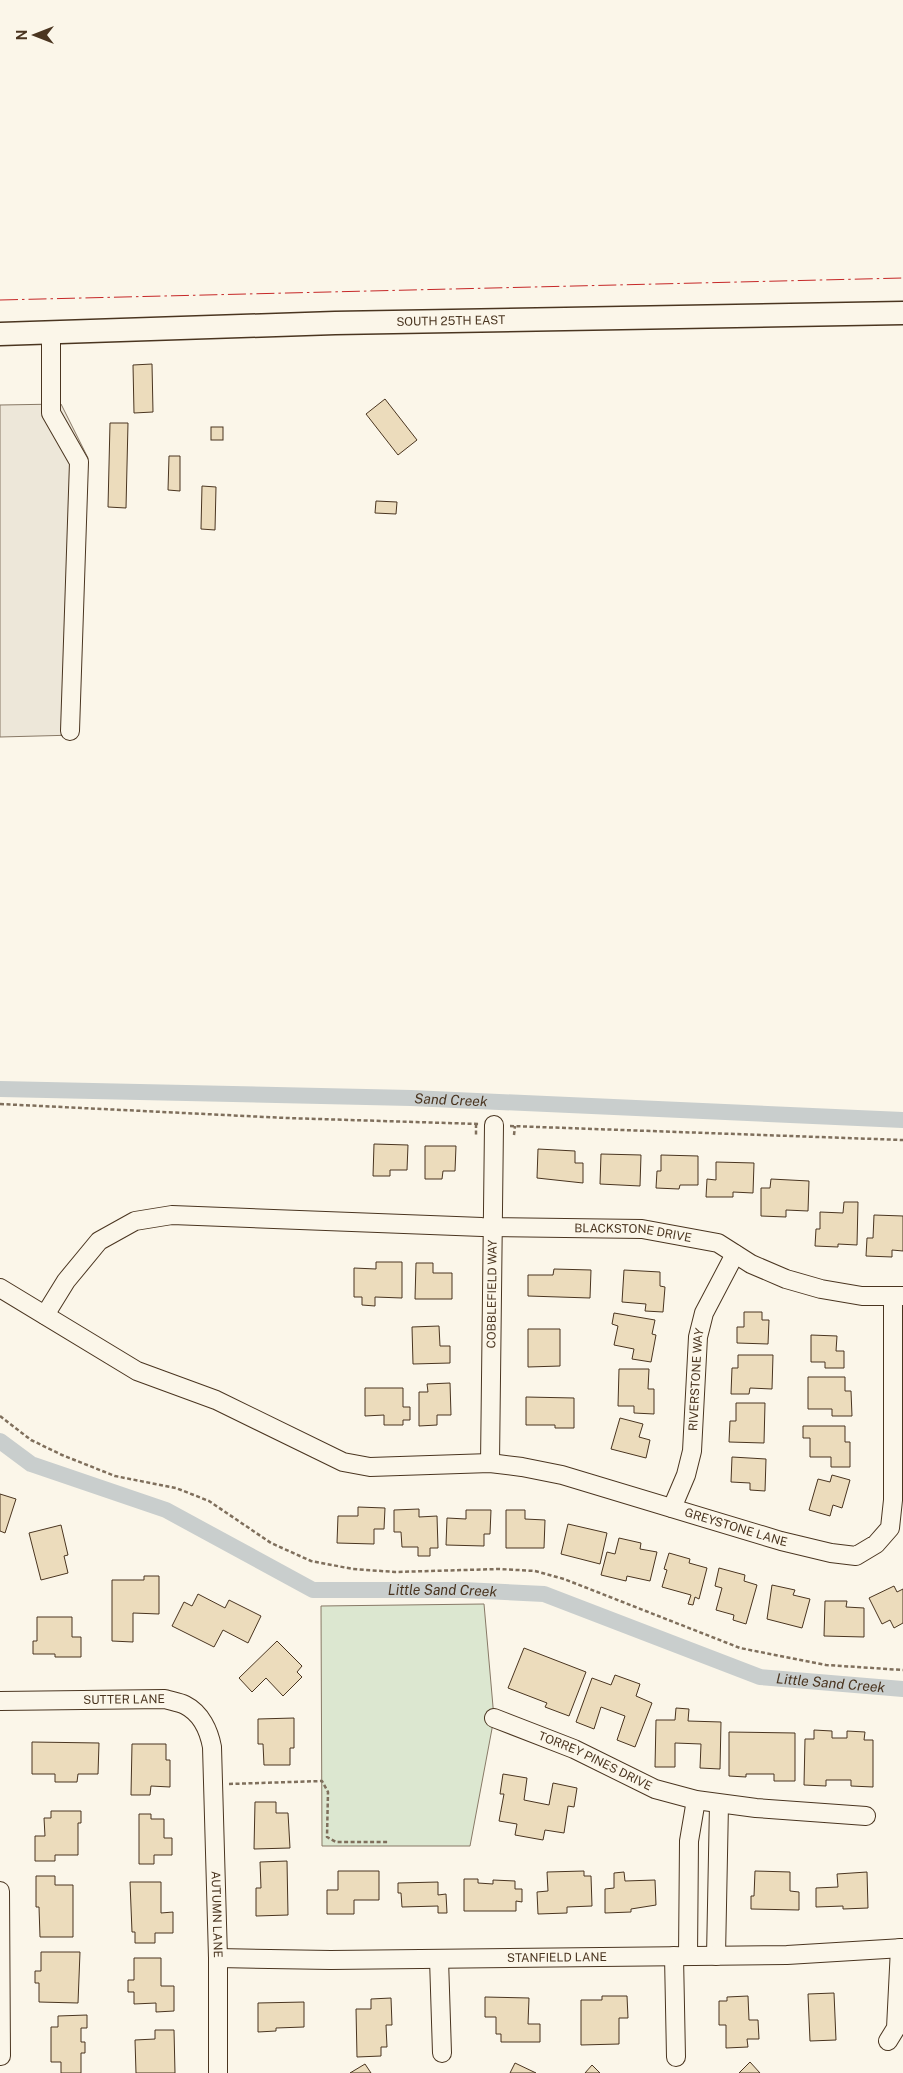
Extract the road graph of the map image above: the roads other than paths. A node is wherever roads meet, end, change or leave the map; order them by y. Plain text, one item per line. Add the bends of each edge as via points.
1 (903, 313) edge
2 (51, 332) junction
3 (0, 334) edge
4 (70, 731) dead end
5 (494, 1125) road end
6 (492, 1227) junction
7 (735, 1254) junction
8 (0, 1288) edge
9 (898, 1296) edge
10 (45, 1315) junction
11 (490, 1463) junction
12 (672, 1508) junction
13 (0, 1702) edge
14 (494, 1718) dead end
15 (212, 1756) joint
16 (696, 1800) junction
17 (719, 1804) junction
18 (866, 1816) dead end
19 (689, 1852) junction
20 (717, 1852) junction
21 (0, 1891) edge
22 (901, 1948) edge
23 (681, 1956) junction
24 (716, 1956) junction
25 (218, 1958) junction
26 (439, 1959) junction
27 (888, 2041) dead end
28 (442, 2053) dead end
29 (1, 2056) dead end
30 (676, 2057) dead end
31 (218, 2073) edge

1 - 2 main road, SOUTH 25TH EAST via 335,323
2 - 3 main road, SOUTH 25TH EAST
2 - 4 street via 51,413 79,462
5 - 6 street, COBBLEFIELD WAY
6 - 7 street, BLACKSTONE DRIVE via 642,1229 718,1243
6 - 10 street, BLACKSTONE DRIVE via 172,1215 136,1221 99,1241 66,1281
6 - 11 street, COBBLEFIELD WAY
7 - 9 street, BLACKSTONE DRIVE via 786,1279 821,1289 862,1296
7 - 12 street, RIVERSTONE WAY via 704,1313 698,1337 692,1451
8 - 10 street, GREYSTONE LANE
9 - 12 street, GREYSTONE LANE via 894,1500 890,1528 876,1544 856,1556 831,1553
10 - 11 street, GREYSTONE LANE via 137,1371 216,1400 343,1462 370,1467
11 - 12 street, GREYSTONE LANE via 562,1475
13 - 15 street, SUTTER LANE via 166,1700 186,1705 209,1730
14 - 16 street, TORREY PINES DRIVE via 574,1749 655,1789
15 - 25 street, AUTUMN LANE
16 - 17 street, TORREY PINES DRIVE
16 - 19 street
17 - 18 street, TORREY PINES DRIVE
17 - 20 street
19 - 20 street
19 - 23 street
20 - 24 street
21 - 29 street
22 - 24 street, STANFIELD LANE via 787,1956
22 - 27 street, STANFIELD LANE via 896,2028
23 - 24 street, STANFIELD LANE
23 - 26 street, STANFIELD LANE
23 - 30 street
25 - 26 street, STANFIELD LANE
25 - 31 street, AUTUMN LANE
26 - 28 street

